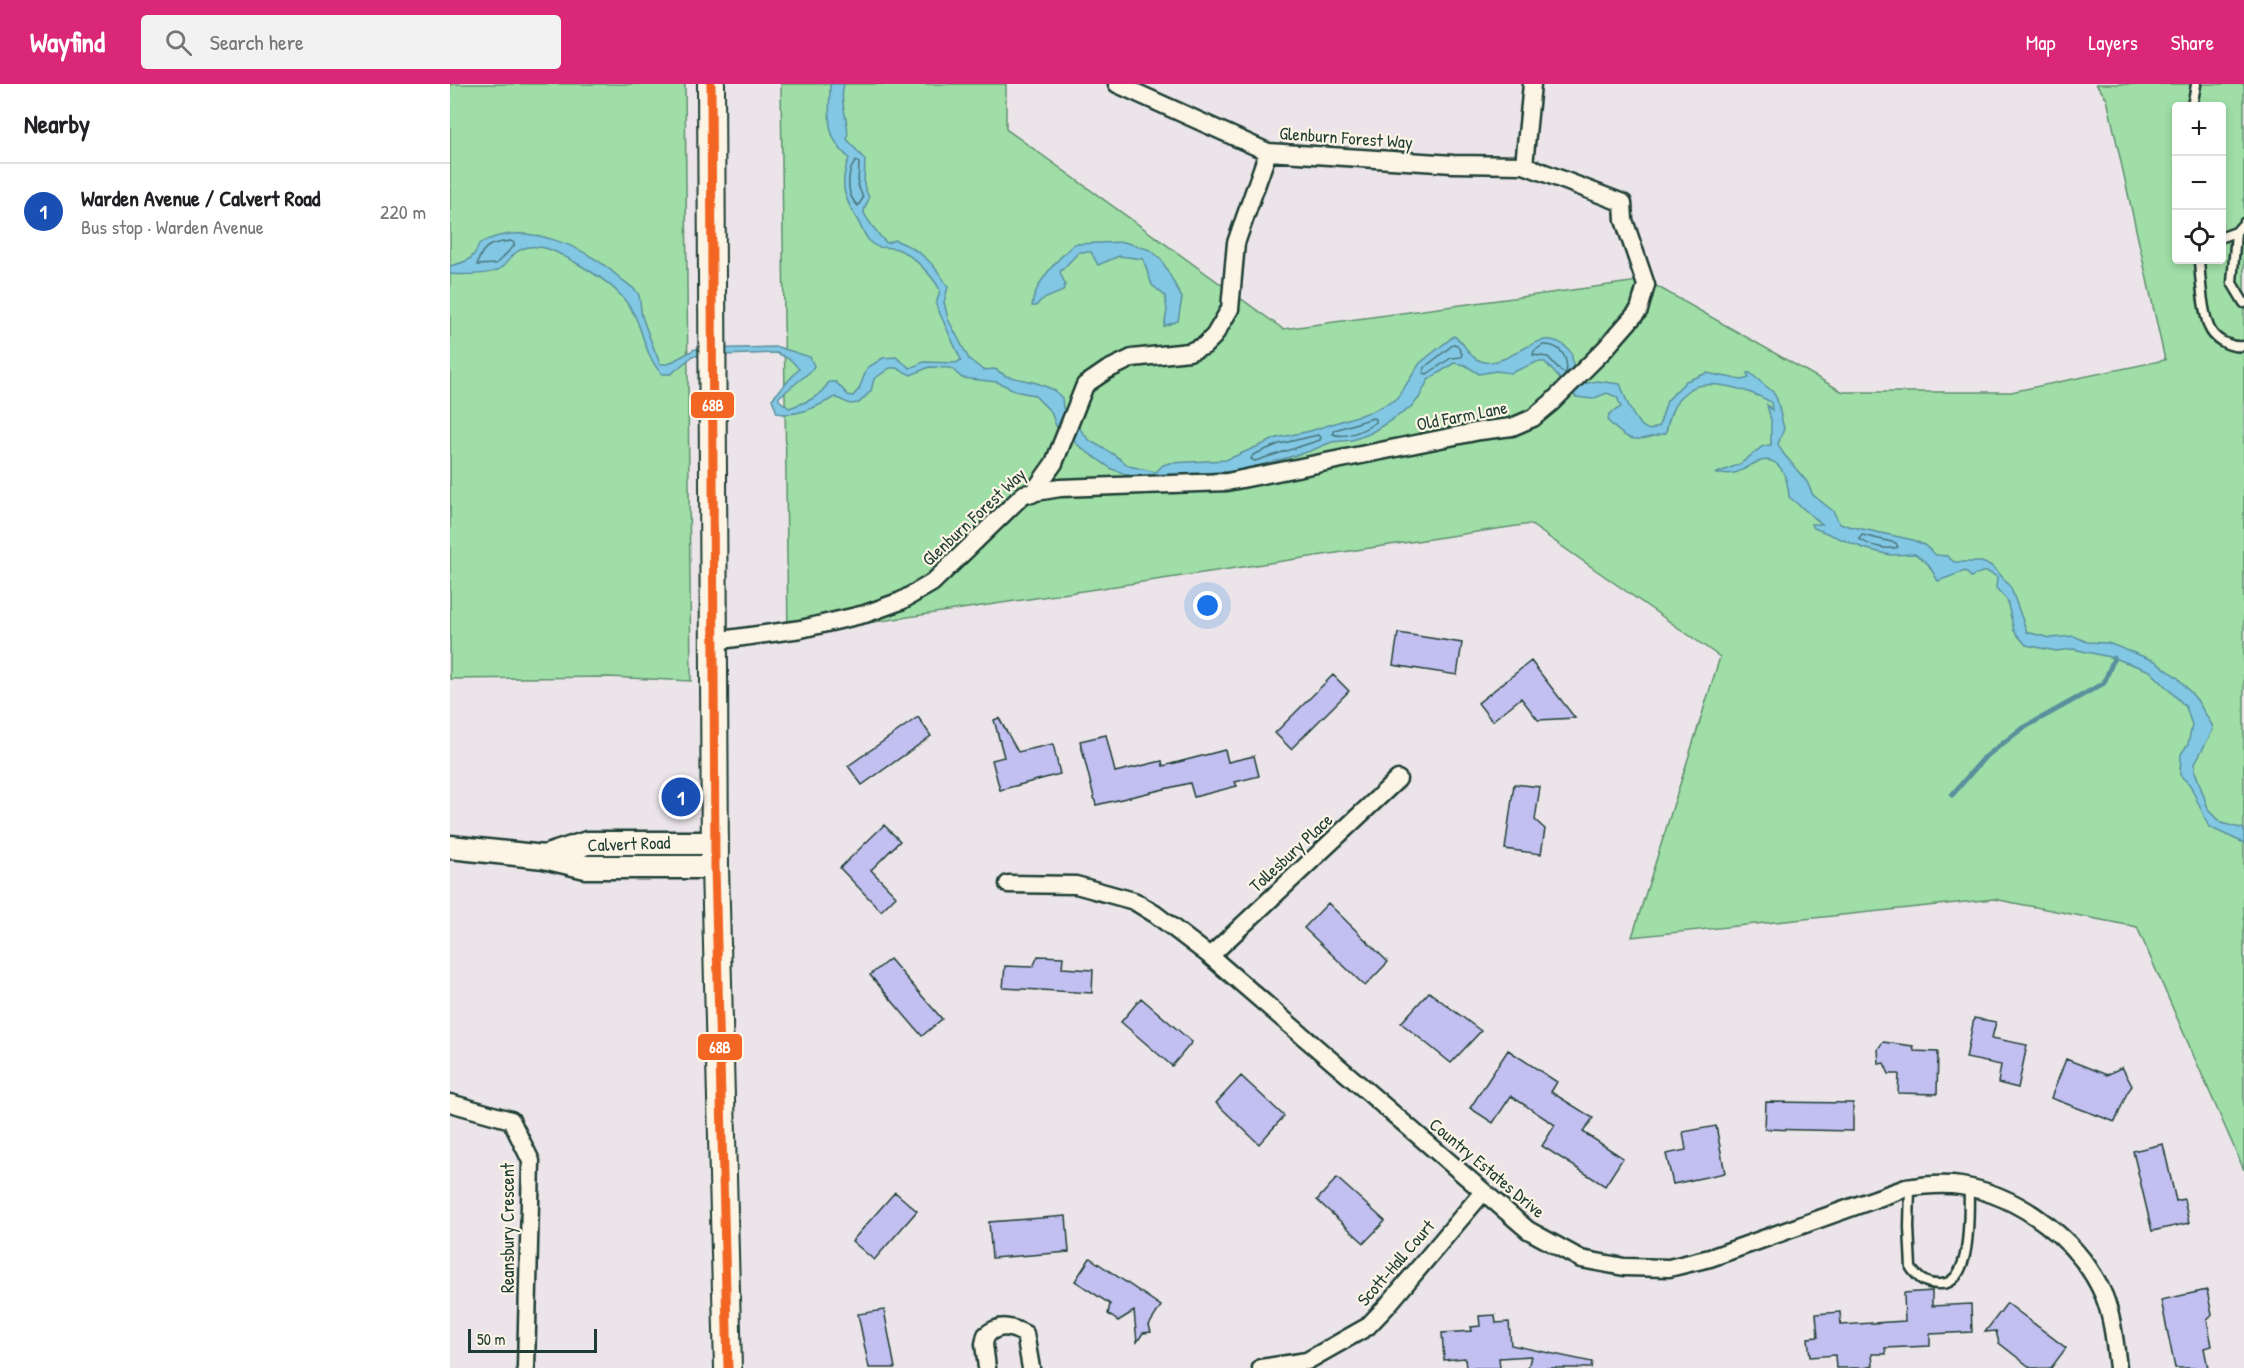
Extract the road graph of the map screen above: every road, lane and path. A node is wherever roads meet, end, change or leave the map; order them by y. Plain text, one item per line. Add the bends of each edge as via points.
1 (711, 84) edge
2 (1117, 84) edge
3 (1532, 84) edge
4 (2196, 85) edge
5 (2193, 102) edge
6 (1268, 152) junction
7 (1524, 165) junction
8 (2244, 223) edge
9 (2236, 232) junction
10 (2226, 236) edge
11 (2200, 264) edge
12 (2244, 303) edge
13 (2244, 346) edge
14 (1032, 494) junction
15 (714, 641) junction
16 (1398, 779) dead end
17 (450, 847) edge
18 (715, 855) junction
19 (1008, 884) dead end
20 (1210, 956) junction
21 (450, 1103) edge
22 (1910, 1187) junction
23 (1969, 1188) junction
24 (1483, 1192) junction
25 (526, 1368) edge
26 (728, 1368) edge
27 (987, 1368) edge
28 (1031, 1368) edge
29 (1261, 1368) edge
30 (2118, 1368) edge

1 - 15 main road
2 - 6 street
3 - 7 street
4 - 5 lane
6 - 7 street, Glenburn Forest Way
6 - 14 street, Glenburn Forest Way via 1236,243 1230,309 1220,328 1204,346 1182,353 1132,358 1085,386 1054,463
7 - 14 street, Old Farm Lane via 1623,203 1624,220 1646,285 1639,310 1604,350 1533,418 1512,427 1227,482 1060,489
8 - 9 lane
9 - 10 lane
9 - 12 lane via 2232,283
11 - 13 lane via 2210,329 2225,343
14 - 15 street, Glenburn Forest Way via 1024,495 932,583 901,601 801,629
15 - 18 main road
16 - 20 street, Tollesbury Place
17 - 18 street, Calvert Road via 544,857 586,867
18 - 26 main road
19 - 20 street, Country Estates Drive via 1077,885 1134,901
20 - 24 street, Country Estates Drive
21 - 25 street, Reansbury Crescent via 512,1120 531,1161
22 - 23 street, Country Estates Drive via 1933,1184
22 - 23 lane via 1911,1268 1923,1281 1939,1285 1949,1283 1962,1268
22 - 24 street, Country Estates Drive via 1710,1258 1668,1268 1624,1267 1581,1259 1528,1230
23 - 30 street, Country Estates Drive via 2006,1200 2046,1224 2071,1245 2104,1296
24 - 29 street, Scott-Hall Court via 1367,1327 1307,1360
27 - 28 street via 984,1344 986,1335 996,1327 1014,1328 1025,1334

